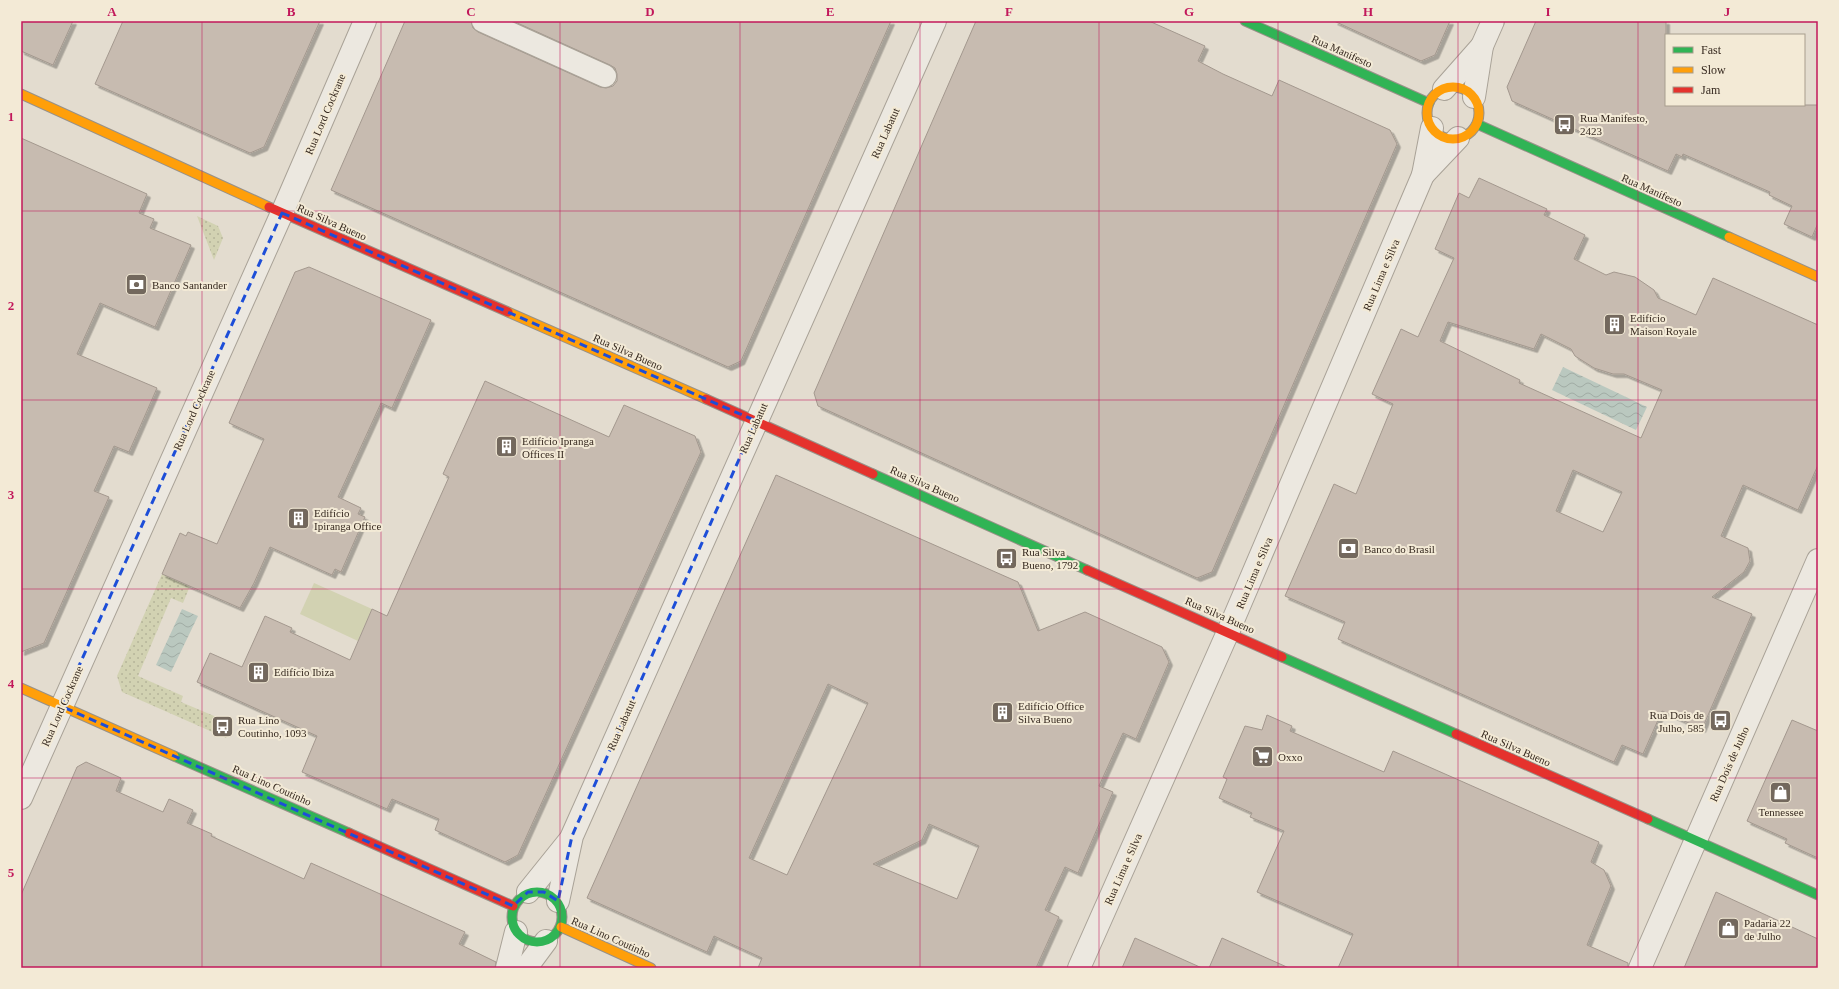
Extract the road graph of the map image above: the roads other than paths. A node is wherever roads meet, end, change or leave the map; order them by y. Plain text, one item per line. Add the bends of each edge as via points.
1 (364, 21) edge
2 (483, 21) edge
3 (935, 21) edge
4 (1245, 21) edge
5 (1493, 21) edge
6 (1482, 46) junction
7 (605, 76) dead end
8 (21, 94) edge
9 (1436, 96) junction
10 (1474, 97) junction
11 (1477, 124) junction
12 (1432, 128) junction
13 (1458, 138) junction
14 (1423, 175) junction
15 (282, 213) junction
16 (1818, 278) edge
17 (756, 421) junction
18 (1818, 560) edge
19 (1228, 632) junction
20 (21, 688) edge
21 (62, 706) junction
22 (21, 798) edge
23 (572, 836) junction
24 (1695, 841) junction
25 (1818, 895) edge
26 (521, 899) junction
27 (558, 901) junction
28 (516, 932) junction
29 (554, 934) junction
30 (507, 968) edge
31 (526, 968) edge
32 (651, 968) edge
33 (1079, 968) edge
34 (1640, 968) edge

1 - 15 street, Rua Lord Cockrane
2 - 7 street
3 - 17 street, Rua Labatut
4 - 9 main road, Rua Manifesto
5 - 6 street
6 - 9 street
6 - 10 street
8 - 15 main road, Rua Silva Bueno
9 - 10 main road via 1452,86 1468,91
9 - 12 main road via 1427,111
10 - 11 main road via 1479,110
11 - 13 main road via 1466,136
11 - 16 main road, Rua Manifesto
12 - 13 main road via 1444,137
12 - 14 street, Rua Lima e Silva
13 - 14 street, Rua Lima e Silva
14 - 19 street, Rua Lima e Silva
15 - 17 main road, Rua Silva Bueno
15 - 21 street, Rua Lord Cockrane
17 - 19 main road, Rua Silva Bueno
17 - 23 street, Rua Labatut
18 - 24 street, Rua Dois de Julho
19 - 24 main road, Rua Silva Bueno
19 - 33 street, Rua Lima e Silva
20 - 21 main road, Rua Lino Coutinho
21 - 22 street, Rua Lord Cockrane
21 - 26 main road, Rua Lino Coutinho
23 - 26 street, Rua Labatut
23 - 27 street, Rua Labatut
24 - 25 main road, Rua Silva Bueno
24 - 34 street, Rua Dois de Julho
26 - 27 main road via 544,892
26 - 28 main road via 511,919
27 - 29 main road via 563,914
28 - 29 main road via 529,942
28 - 30 street
29 - 31 street
29 - 32 main road, Rua Lino Coutinho

